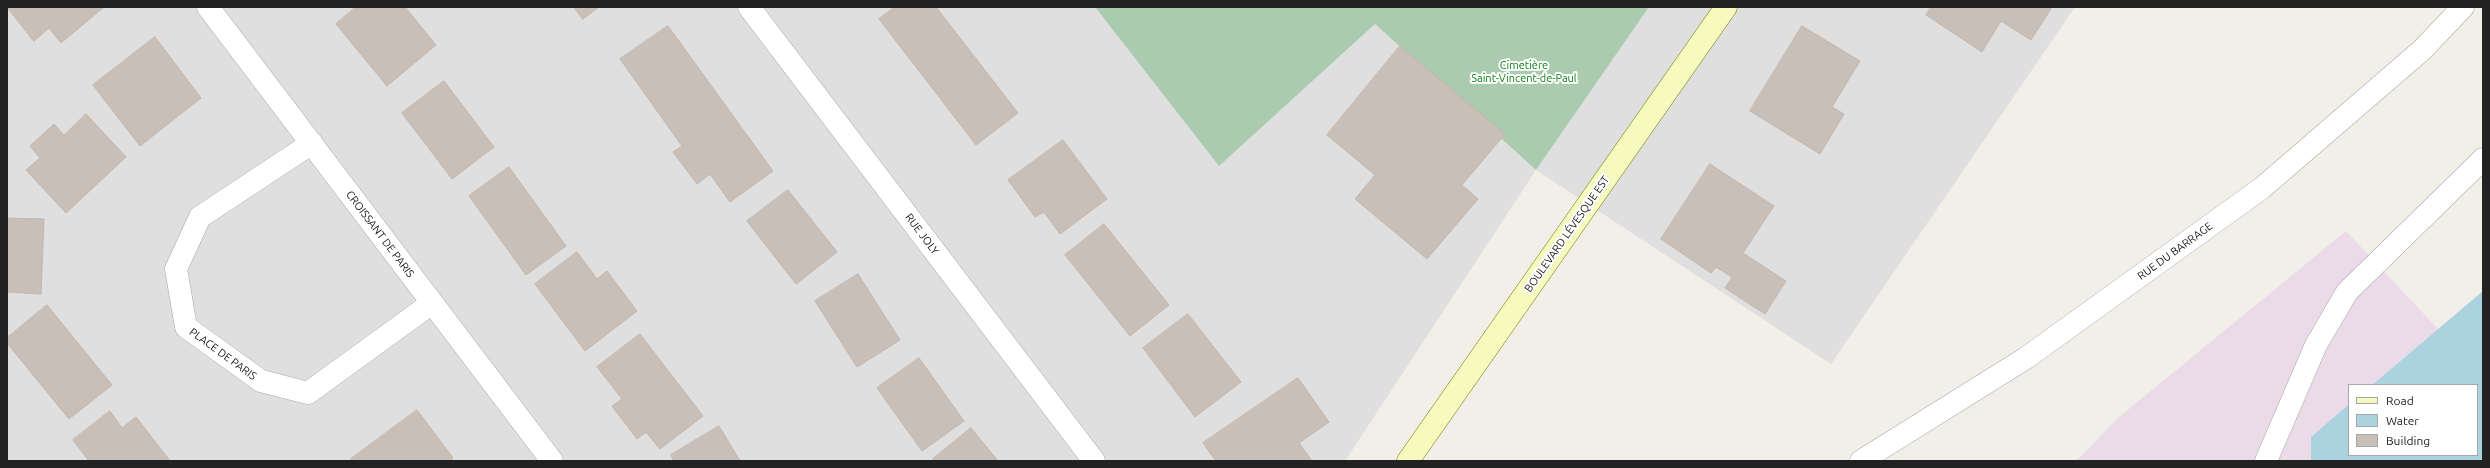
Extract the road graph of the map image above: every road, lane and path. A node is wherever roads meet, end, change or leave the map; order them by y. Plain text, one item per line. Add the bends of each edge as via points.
1 (208, 7) edge
2 (749, 7) edge
3 (1726, 7) edge
4 (2463, 7) edge
5 (312, 143) junction
6 (2483, 159) edge
7 (432, 303) junction
8 (552, 461) edge
9 (1094, 461) edge
10 (1408, 461) edge
11 (1861, 461) edge
12 (2266, 461) edge

1 - 5 street, CROISSANT DE PARIS
2 - 9 street, RUE JOLY
3 - 10 street, BOULEVARD LÉVESQUE EST
4 - 11 street, RUE DU BARRAGE via 2422,50 2262,188 2026,358
5 - 7 street, CROISSANT DE PARIS
5 - 7 street, PLACE DE PARIS via 200,217 176,269 186,327 261,381 308,393
6 - 12 street via 2347,292 2316,346
7 - 8 street, CROISSANT DE PARIS

